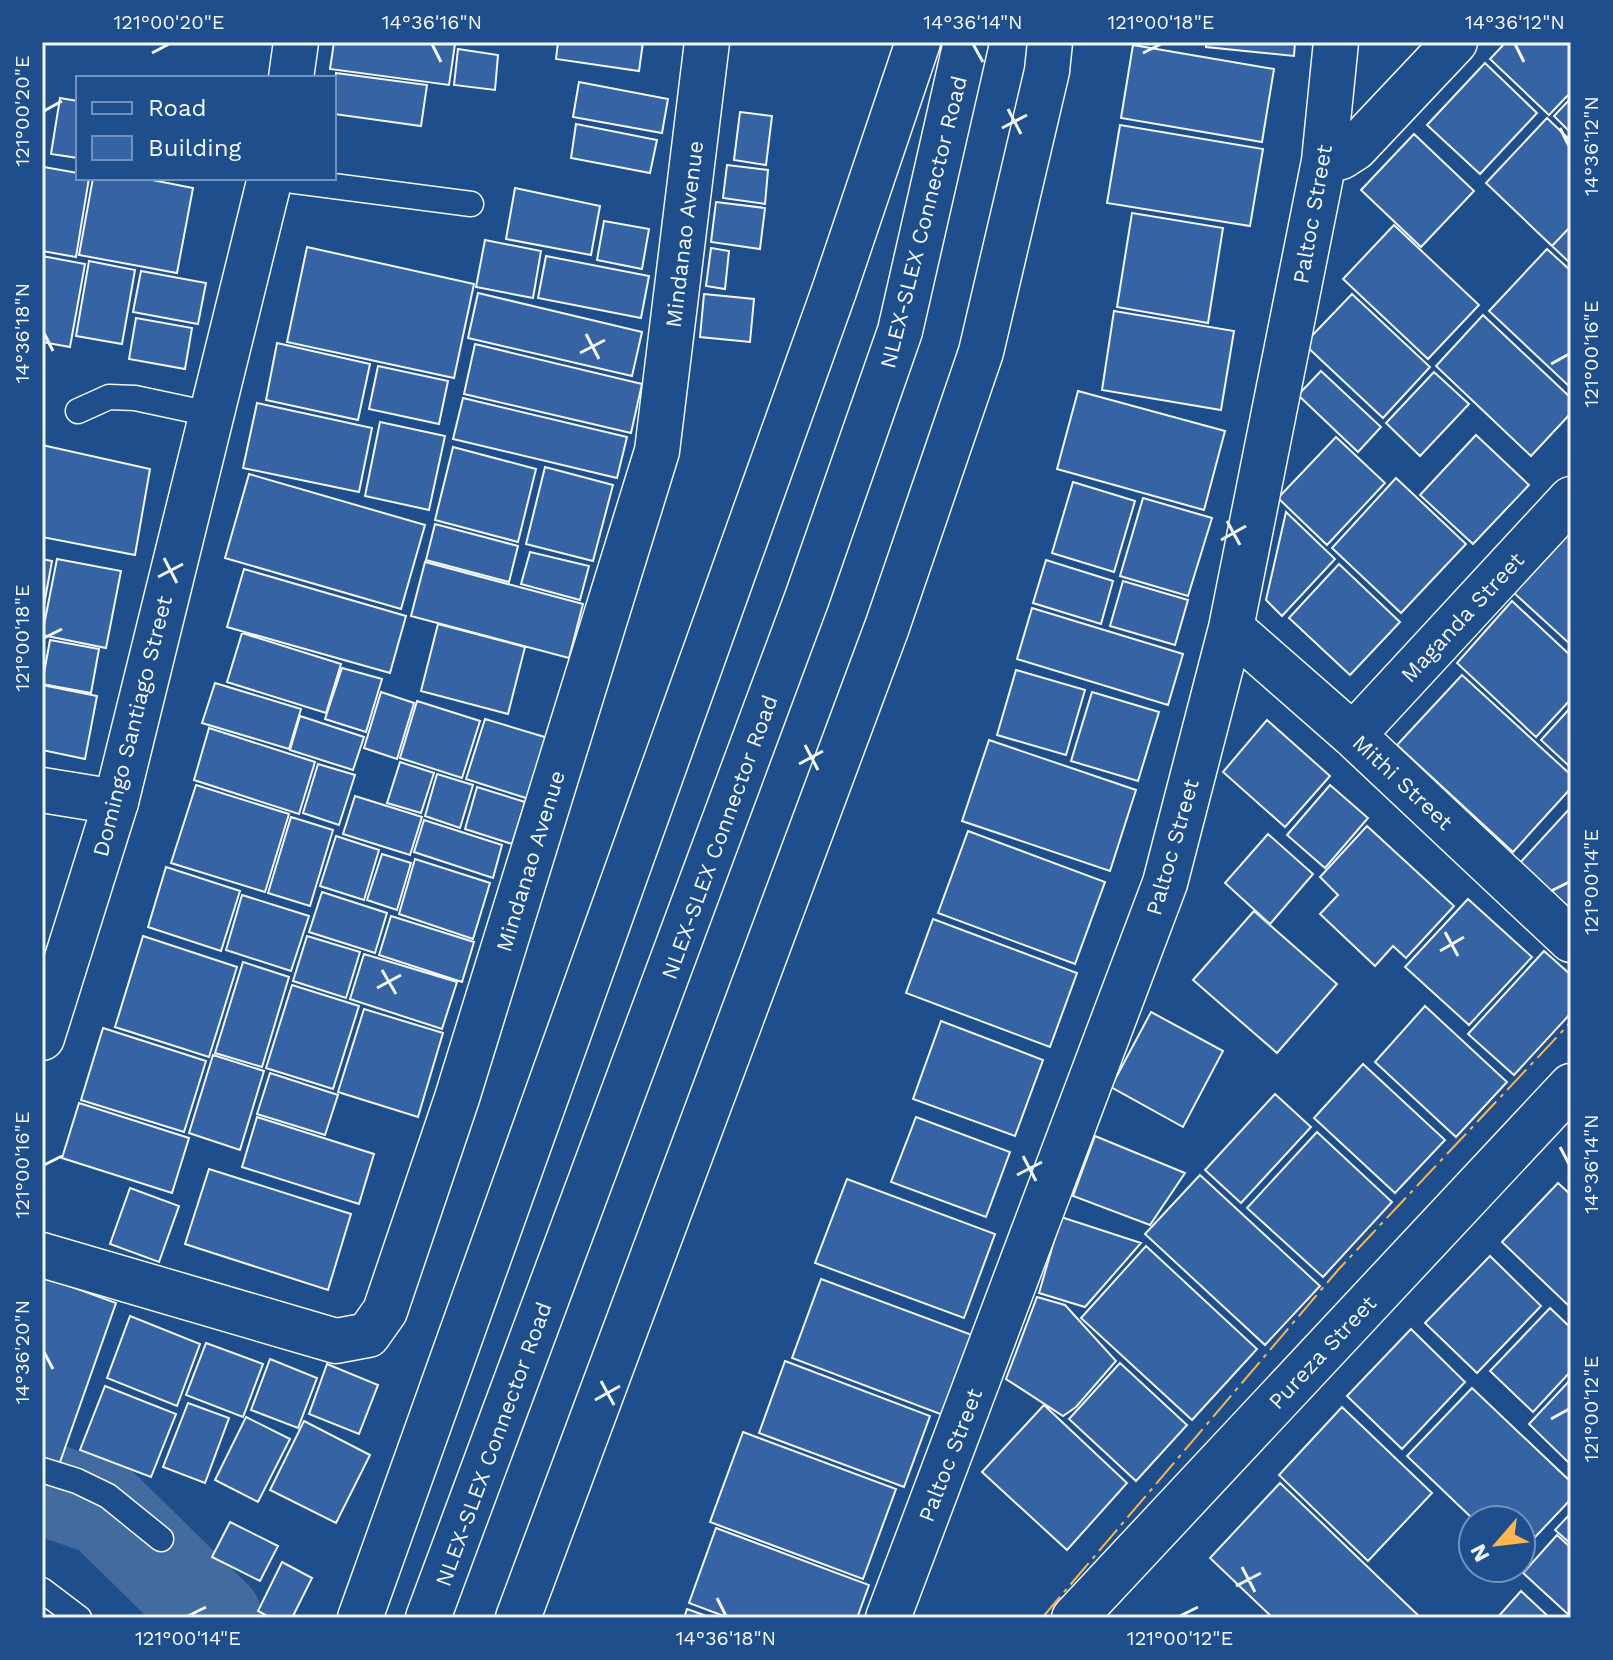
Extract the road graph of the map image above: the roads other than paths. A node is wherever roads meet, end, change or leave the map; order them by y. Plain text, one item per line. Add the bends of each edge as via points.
1 (296, 42) edge
2 (707, 42) edge
3 (918, 42) edge
4 (966, 42) edge
5 (1050, 42) edge
6 (1336, 42) edge
7 (1455, 42) edge
8 (291, 76) edge
9 (1324, 161) junction
10 (270, 180) edge
11 (286, 180) edge
12 (471, 204) dead end
13 (78, 411) dead end
14 (210, 414) junction
15 (1571, 499) edge
16 (1231, 628) junction
17 (1353, 735) junction
18 (42, 790) edge
19 (116, 802) junction
20 (1571, 940) edge
21 (42, 1038) edge
22 (1571, 1086) edge
23 (42, 1255) edge
24 (42, 1470) edge
25 (161, 1539) dead end
26 (42, 1590) edge
27 (79, 1618) edge
28 (360, 1618) edge
29 (428, 1618) edge
30 (518, 1618) edge
31 (888, 1618) edge
32 (1074, 1618) edge

1 - 8 main road
2 - 23 main road, Mindanao Avenue via 657,451 457,1098 385,1311 368,1335 336,1341
3 - 28 main road
4 - 29 main road, NLEX-SLEX Connector Road via 900,331 765,712
5 - 30 main road via 981,352 882,641
6 - 9 main road, Paltoc Street
7 - 9 main road via 1355,148
9 - 16 main road, Paltoc Street
10 - 14 main road, Domingo Santiago Street
11 - 12 lane
13 - 14 lane via 109,397
14 - 19 main road, Domingo Santiago Street
15 - 17 main road, Maganda Street
16 - 17 main road, Mithi Street
16 - 31 main road, Paltoc Street via 1165,883
17 - 20 main road, Mithi Street
18 - 19 main road
19 - 21 main road, Domingo Santiago Street
22 - 32 main road, Pureza Street
24 - 25 lane via 108,1496
26 - 27 lane

